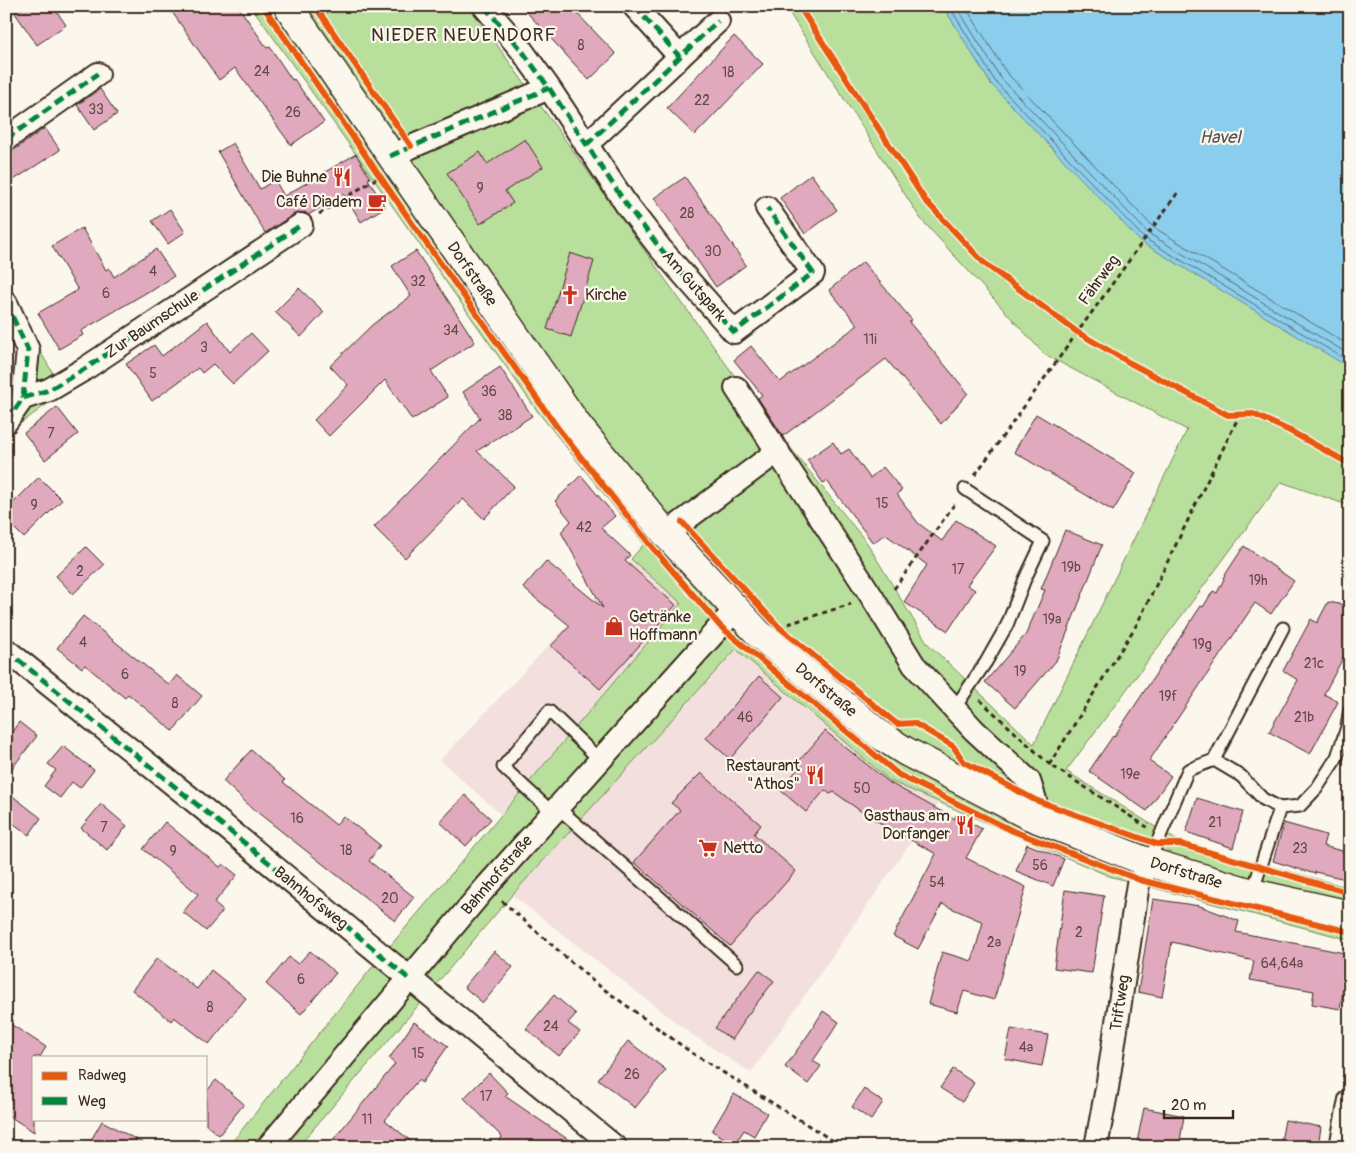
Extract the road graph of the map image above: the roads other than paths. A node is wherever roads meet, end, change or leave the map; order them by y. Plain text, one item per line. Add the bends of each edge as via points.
1 (288, 6) edge
2 (484, 6) edge
3 (634, 6) edge
4 (718, 21) dead end
5 (680, 57) junction
6 (98, 74) dead end
7 (549, 88) junction
8 (6, 139) edge
9 (586, 145) junction
10 (393, 161) junction
11 (767, 208) dead end
12 (301, 225) road end
13 (6, 303) edge
14 (736, 388) dead end
15 (23, 398) junction
16 (6, 422) edge
17 (778, 450) junction
18 (965, 489) road end
19 (666, 534) junction
20 (735, 610) junction
21 (1283, 628) dead end
22 (6, 650) edge
23 (1350, 708) edge
24 (954, 709) junction
25 (600, 759) junction
26 (1214, 760) junction
27 (1280, 808) junction
28 (555, 809) junction
29 (1028, 815) junction
30 (1149, 862) junction
31 (1252, 893) junction
32 (1350, 915) edge
33 (737, 965) dead end
34 (408, 978) junction
35 (1350, 1100) edge
36 (268, 1147) edge
37 (615, 1147) edge
38 (1096, 1147) edge
39 (1341, 1147) edge

1 - 10 main road, Dorfstraße
2 - 7 street, Am Gutspark
3 - 5 street
4 - 5 street
5 - 9 street
6 - 8 street
7 - 9 street, Am Gutspark
7 - 10 street
9 - 11 street, Am Gutspark via 654,241 734,332 813,274
10 - 19 main road, Dorfstraße via 577,424
12 - 15 street, Zur Baumschule via 83,370 49,390
13 - 15 street via 28,350
14 - 17 street
15 - 16 street
17 - 19 street
17 - 24 street via 880,589 914,664
18 - 24 lane via 1043,541 1007,625
19 - 20 main road, Dorfstraße
20 - 25 street, Bahnhofstraße
20 - 29 main road, Dorfstraße via 759,634 880,735
21 - 26 lane
22 - 34 street, Bahnhofsweg
23 - 27 lane via 1336,757 1317,788 1300,806
24 - 29 street via 1029,781 1034,800
25 - 28 street, Bahnhofstraße
25 - 28 lane via 549,711 503,767
26 - 27 lane via 1241,776 1263,799
26 - 30 lane via 1188,770
27 - 31 lane
28 - 33 lane
28 - 34 street, Bahnhofstraße
29 - 30 main road, Dorfstraße
30 - 31 main road, Dorfstraße
30 - 38 street, Triftweg via 1138,884
31 - 32 main road, Dorfstraße
34 - 36 street, Bahnhofstraße
34 - 37 street, Bahnhofsweg
35 - 39 street

